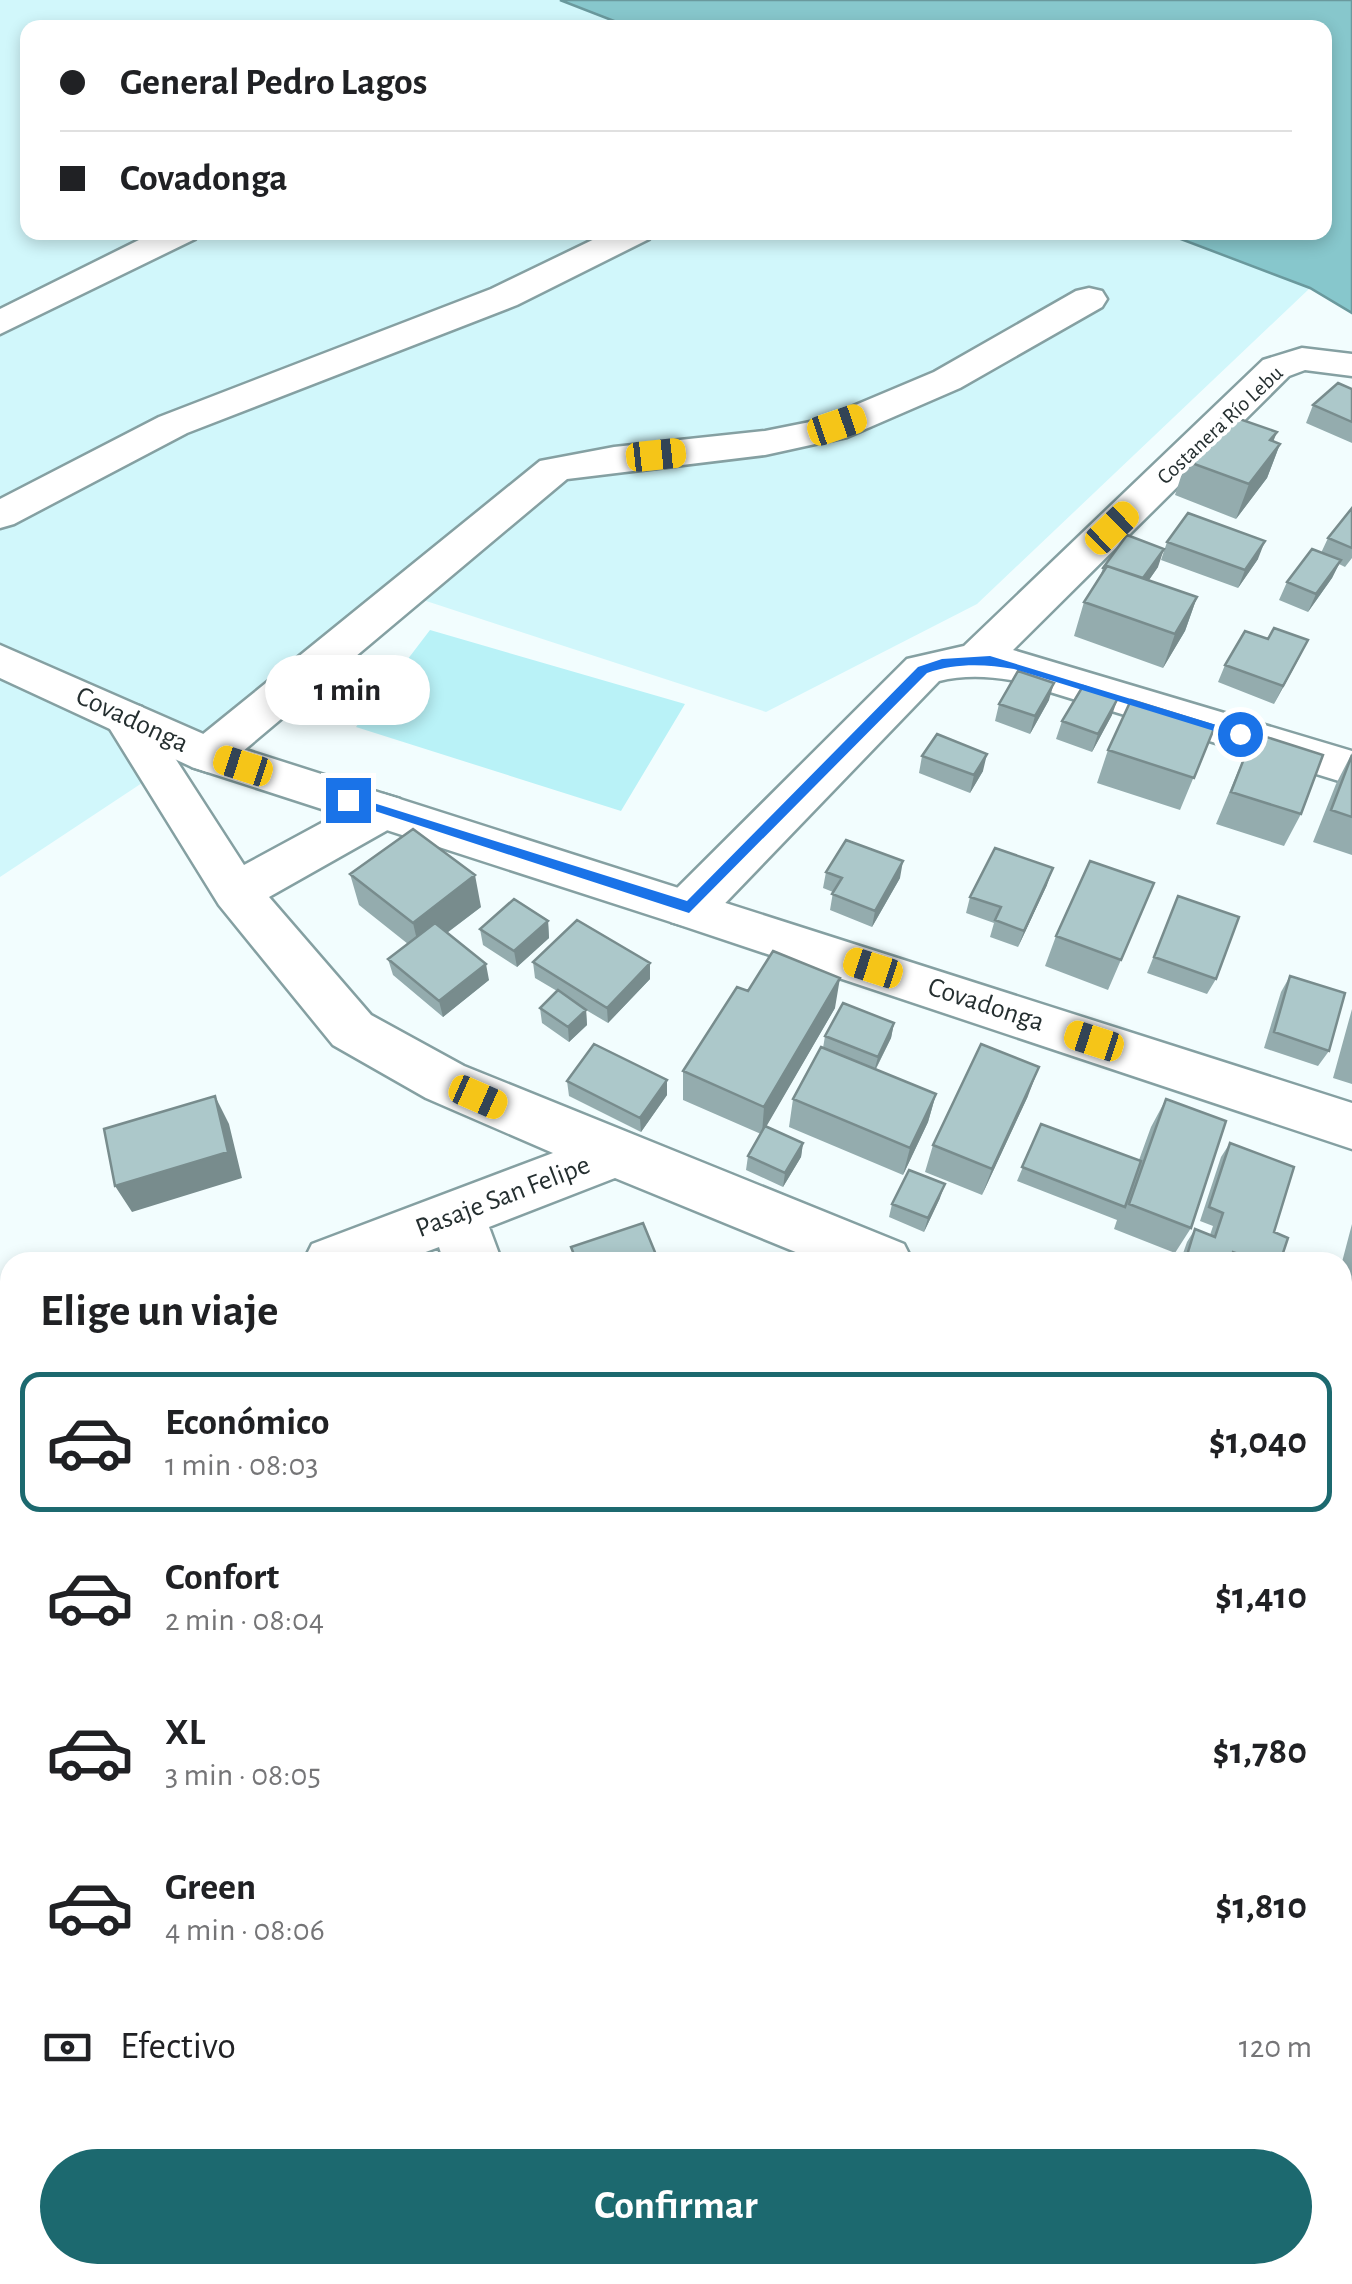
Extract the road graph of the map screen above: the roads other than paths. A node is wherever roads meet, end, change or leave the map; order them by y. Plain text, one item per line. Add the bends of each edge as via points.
1 (167, 240) edge
2 (621, 240) edge
3 (1089, 299) dead end
4 (0, 323) edge
5 (1352, 365) edge
6 (0, 515) edge
7 (0, 660) edge
8 (976, 660) junction
9 (126, 718) junction
10 (208, 755) junction
11 (1352, 768) edge
12 (384, 811) junction
13 (236, 892) junction
14 (689, 908) junction
15 (1352, 1126) edge
16 (618, 1153) junction
17 (465, 1238) edge
18 (387, 1252) edge
19 (860, 1252) edge

1 - 4 street
2 - 6 street via 504,297 174,425
3 - 10 street via 912,399 799,438 554,470
5 - 8 street, Costanera Río Lebu via 1302,359 1276,368
7 - 9 street, Covadonga
8 - 11 street via 1014,665
8 - 14 street via 922,670
9 - 10 street, Covadonga
9 - 13 street
10 - 12 street, Covadonga
12 - 13 street
12 - 14 street, Covadonga
13 - 16 street via 352,1030 444,1082
14 - 15 street, Covadonga
16 - 17 street, Pasaje San Felipe
16 - 19 street
17 - 18 street, Pasaje San Felipe

